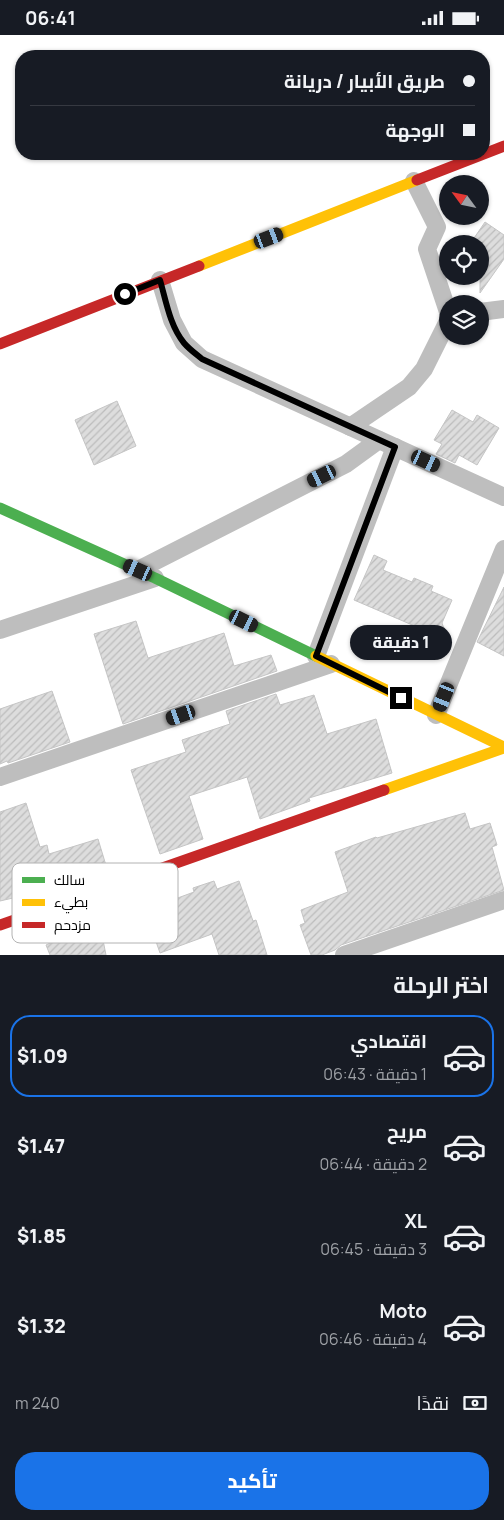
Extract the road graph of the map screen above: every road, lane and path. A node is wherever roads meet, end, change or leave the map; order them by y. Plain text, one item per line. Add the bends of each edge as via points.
1 (504, 146) edge
2 (490, 151) edge
3 (468, 160) edge
4 (414, 181) junction
5 (160, 280) junction
6 (442, 295) edge
7 (504, 309) edge
8 (489, 311) edge
9 (439, 339) edge
10 (0, 343) edge
11 (350, 427) junction
12 (379, 440) junction
13 (395, 447) junction
14 (504, 497) edge
15 (0, 508) edge
16 (504, 549) edge
17 (138, 570) junction
18 (155, 578) junction
19 (0, 631) edge
20 (323, 660) junction
21 (436, 715) junction
22 (504, 747) edge
23 (0, 777) edge
24 (176, 863) edge
25 (504, 900) edge
26 (12, 921) edge
27 (0, 925) edge
28 (344, 955) edge

1 - 2 street
3 - 4 street
4 - 5 street
4 - 6 street via 437,227 427,249
5 - 10 street
5 - 11 street via 172,320 184,343 202,359
7 - 8 street
9 - 11 street via 424,369 409,387
11 - 12 street
12 - 13 street
12 - 17 street via 346,464
13 - 14 street
13 - 20 street
15 - 17 street
16 - 21 street
17 - 18 street
18 - 19 street
18 - 20 street
20 - 21 street
20 - 23 street
21 - 22 street
22 - 24 street
25 - 28 street
26 - 27 street

